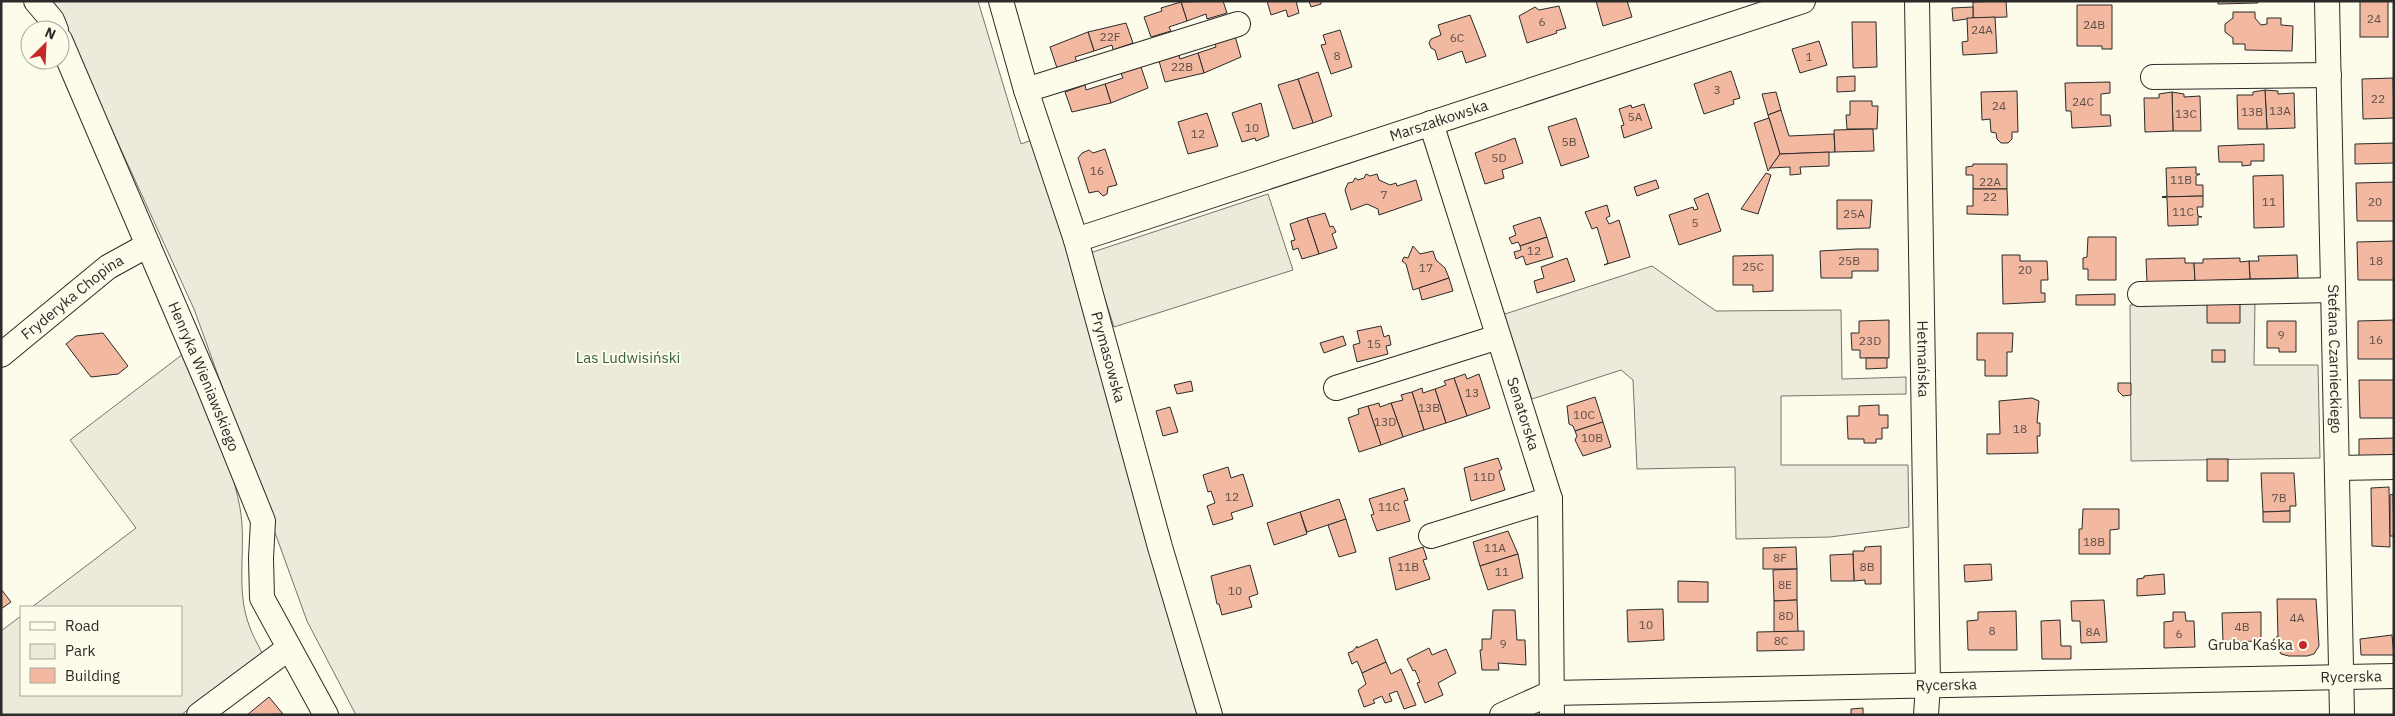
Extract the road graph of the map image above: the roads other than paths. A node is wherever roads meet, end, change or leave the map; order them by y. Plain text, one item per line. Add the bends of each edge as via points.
1 (36, 1) edge
2 (1001, 1) edge
3 (1803, 1) edge
4 (1917, 1) edge
5 (2328, 1) edge
6 (52, 20) edge
7 (1238, 24) dead end
8 (70, 63) edge
9 (2329, 75) junction
10 (2152, 77) dead end
11 (1026, 90) junction
12 (1431, 123) junction
13 (1076, 240) junction
14 (148, 245) junction
15 (2333, 290) junction
16 (2140, 294) dead end
17 (1498, 337) junction
18 (1, 356) edge
19 (1336, 388) dead end
20 (2394, 467) edge
21 (2337, 468) junction
22 (1550, 499) junction
23 (1431, 536) dead end
24 (289, 648) junction
25 (2394, 676) edge
26 (2341, 677) junction
27 (1928, 684) junction
28 (1552, 704) edge
29 (200, 715) edge
30 (326, 715) edge
31 (1210, 715) edge
32 (1502, 715) edge
33 (1926, 715) edge
34 (2342, 715) edge

1 - 6 street
2 - 11 street, Prymasowska
3 - 12 street, Marszałkowska
4 - 27 street, Hetmańska
5 - 9 street, Stefana Czarnieckiego
7 - 11 street
8 - 14 street, Henryka Wieniawskiego
9 - 10 street
9 - 15 street, Stefana Czarnieckiego
11 - 13 street, Prymasowska
12 - 13 street, Marszałkowska
12 - 17 street, Senatorska
13 - 31 street, Prymasowska via 1160,547
14 - 18 street, Fryderyka Chopina via 108,267
14 - 24 street, Henryka Wieniawskiego via 263,521 260,558 262,598
15 - 16 street
15 - 21 street, Stefana Czarnieckiego
17 - 19 street
17 - 22 street, Senatorska
20 - 21 street
21 - 26 street, Stefana Czarnieckiego
22 - 23 street
22 - 28 street, Senatorska
24 - 29 street
24 - 30 street, Henryka Wieniawskiego
25 - 26 street, Rycerska
26 - 27 street, Rycerska
26 - 34 street, Stefana Czarnieckiego
27 - 28 street, Rycerska
27 - 33 street, Hetmańska
28 - 32 street, Rycerska

